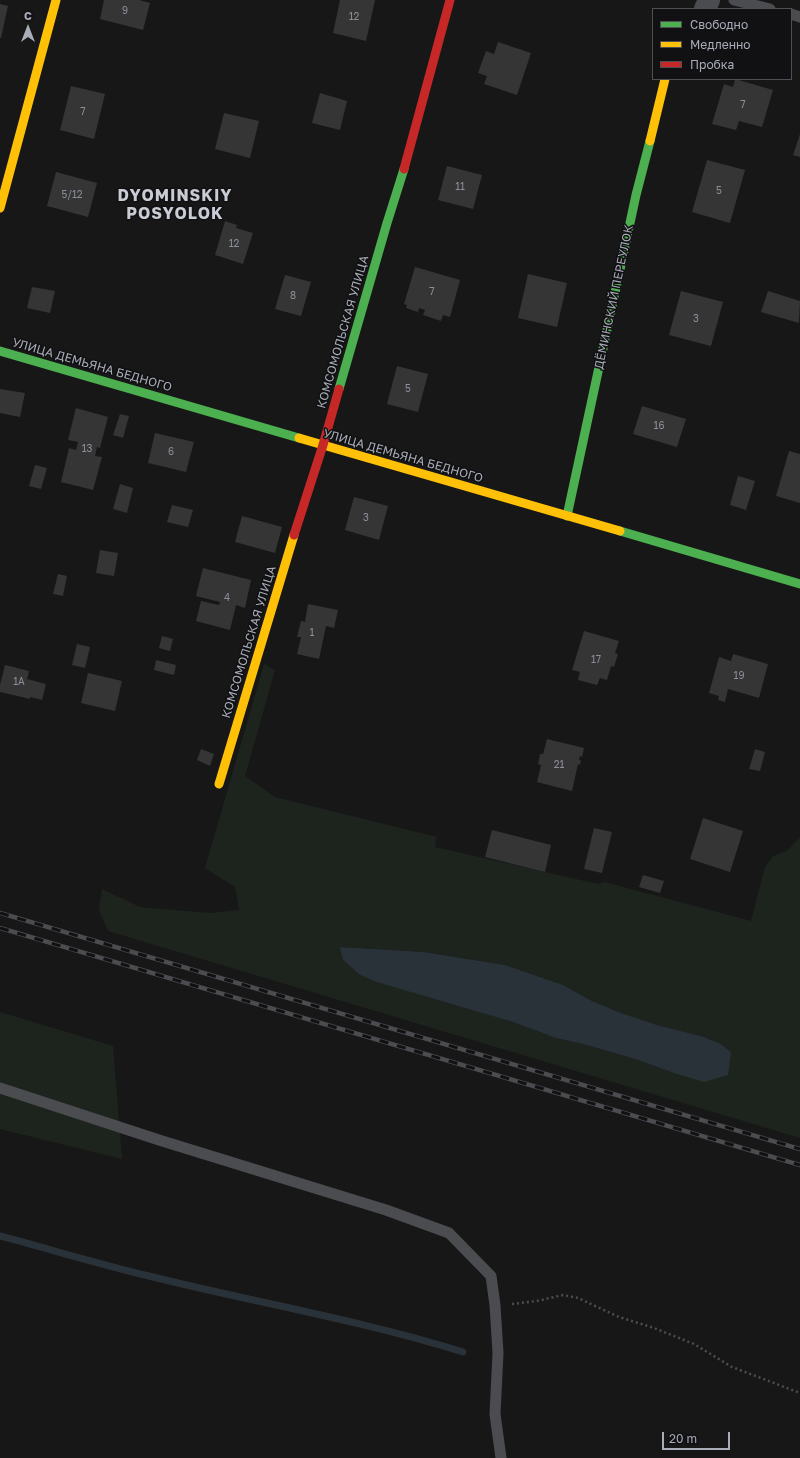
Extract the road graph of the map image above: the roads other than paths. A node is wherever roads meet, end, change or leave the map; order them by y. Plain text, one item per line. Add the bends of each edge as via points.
1 (56, 0) edge
2 (450, 0) edge
3 (734, 0) edge
4 (766, 8) edge
5 (665, 80) edge
6 (0, 208) edge
7 (0, 351) edge
8 (323, 445) junction
9 (567, 516) junction
10 (800, 584) edge
11 (219, 784) dead end
12 (0, 1088) edge
13 (501, 1458) edge

1 - 6 street
2 - 8 street, КОМСОМОЛЬСКАЯ УЛИЦА via 409,155 386,223
3 - 4 lane
5 - 9 street, ДЁМИНСКИЙ ПЕРЕУЛОК via 636,195
7 - 8 street, УЛИЦА ДЕМЬЯНА БЕДНОГО
8 - 9 street, УЛИЦА ДЕМЬЯНА БЕДНОГО
8 - 11 street, КОМСОМОЛЬСКАЯ УЛИЦА
9 - 10 street, УЛИЦА ДЕМЬЯНА БЕДНОГО
12 - 13 lane via 386,1210 449,1233 491,1276 496,1305 498,1353 495,1414

